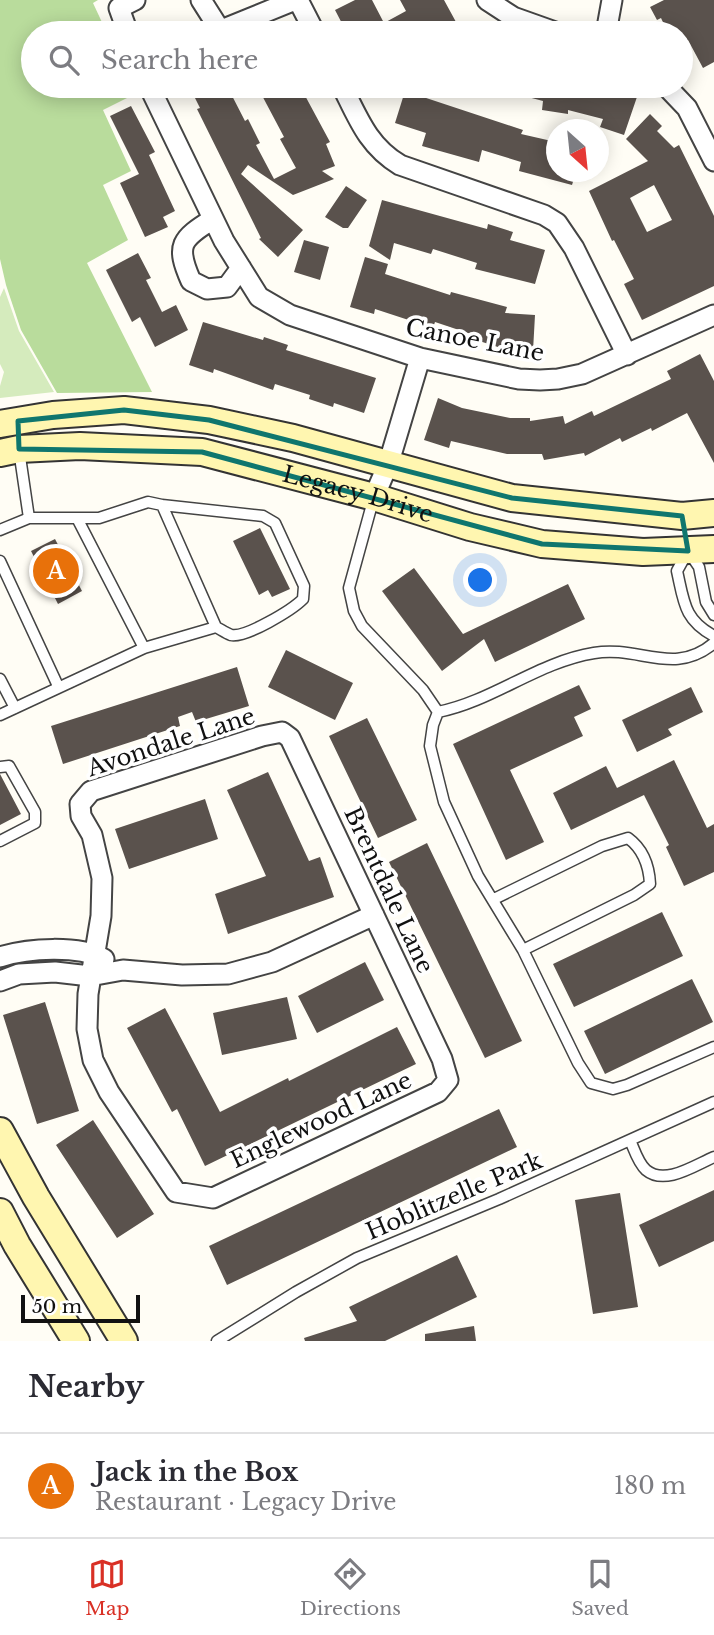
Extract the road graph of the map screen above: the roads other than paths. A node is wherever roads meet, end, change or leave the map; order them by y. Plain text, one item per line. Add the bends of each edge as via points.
1 (201, 0) edge
2 (297, 0) edge
3 (487, 0) edge
4 (612, 0) edge
5 (212, 21) edge
6 (244, 21) edge
7 (308, 21) edge
8 (524, 21) edge
9 (608, 21) edge
10 (155, 98) edge
11 (348, 98) edge
12 (677, 98) edge
13 (714, 161) edge
14 (212, 219) junction
15 (241, 268) junction
16 (713, 317) edge
17 (627, 355) junction
18 (420, 358) junction
19 (9, 422) edge
20 (9, 451) edge
21 (388, 462) junction
22 (374, 497) junction
23 (162, 505) junction
24 (714, 513) edge
25 (682, 516) junction
26 (29, 518) junction
27 (78, 520) junction
28 (0, 530) edge
29 (714, 549) edge
30 (688, 551) junction
31 (0, 561) edge
32 (714, 615) edge
33 (216, 627) junction
34 (714, 636) edge
35 (714, 643) edge
36 (144, 648) junction
37 (0, 679) edge
38 (58, 686) junction
39 (15, 708) junction
40 (438, 712) junction
41 (0, 715) edge
42 (282, 732) joint
43 (0, 767) edge
44 (0, 841) edge
45 (494, 899) junction
46 (373, 915) junction
47 (523, 950) junction
48 (93, 953) junction
49 (0, 957) edge
50 (123, 970) junction
51 (90, 976) junction
52 (0, 981) edge
53 (714, 1047) edge
54 (446, 1072) joint
55 (714, 1102) edge
56 (0, 1131) edge
57 (630, 1140) junction
58 (714, 1157) edge
59 (0, 1212) edge
60 (118, 1339) edge
61 (76, 1341) edge
62 (217, 1341) edge

1 - 5 street
2 - 6 street
2 - 7 street
3 - 8 street
4 - 9 street
10 - 14 street, Canoe Lane
11 - 17 street via 386,157 557,223
12 - 13 street
14 - 15 street, Canoe Lane
14 - 15 street via 190,232 185,242 181,260 191,281 206,289 227,287
15 - 18 street, Canoe Lane via 259,298 290,315
16 - 17 street, Canoe Lane
17 - 18 street, Canoe Lane via 582,374 540,380
18 - 21 street
19 - 20 main road
19 - 21 main road, Legacy Drive via 124,410 209,420
20 - 22 main road, Legacy Drive via 80,446 202,452
20 - 26 lane
21 - 22 street
21 - 25 main road, Legacy Drive via 512,498
22 - 30 main road, Legacy Drive via 542,544
22 - 40 lane via 349,588 354,611
23 - 27 lane via 148,502
23 - 33 lane
23 - 33 lane via 263,516 275,523 304,586 303,599 293,609 242,634 232,635
24 - 25 main road, Legacy Drive
25 - 30 main road
26 - 27 lane
26 - 28 lane
27 - 36 lane
29 - 30 main road, Legacy Drive
30 - 32 lane via 699,567 706,602
30 - 34 lane via 677,571 685,607 697,627
31 - 38 lane
33 - 36 lane
35 - 40 lane via 690,657 671,660 595,652 524,677 463,707
36 - 38 lane
37 - 39 lane
38 - 39 lane
39 - 41 lane
40 - 45 lane via 430,746 444,802 478,876
42 - 46 street, Brentdale Lane via 290,738
42 - 48 street, Avondale Lane via 91,791 80,804 102,878 101,916
43 - 44 lane via 9,766 35,812 35,823
45 - 47 lane
45 - 47 lane via 602,846 628,838 639,846 650,884
46 - 50 street via 272,962 228,974
46 - 54 street, Brentdale Lane
47 - 53 lane via 591,1083 613,1089 627,1085
48 - 49 street via 51,949
48 - 50 street
48 - 51 street
50 - 51 street
51 - 52 street via 19,974
51 - 54 street, Englewood Lane via 87,1029 93,1060 176,1192 213,1198 438,1092 448,1080
55 - 57 lane, Hoblitzelle Park
56 - 60 main road
57 - 58 lane via 644,1168 654,1175 669,1177
57 - 62 lane, Hoblitzelle Park via 357,1258
59 - 61 main road

